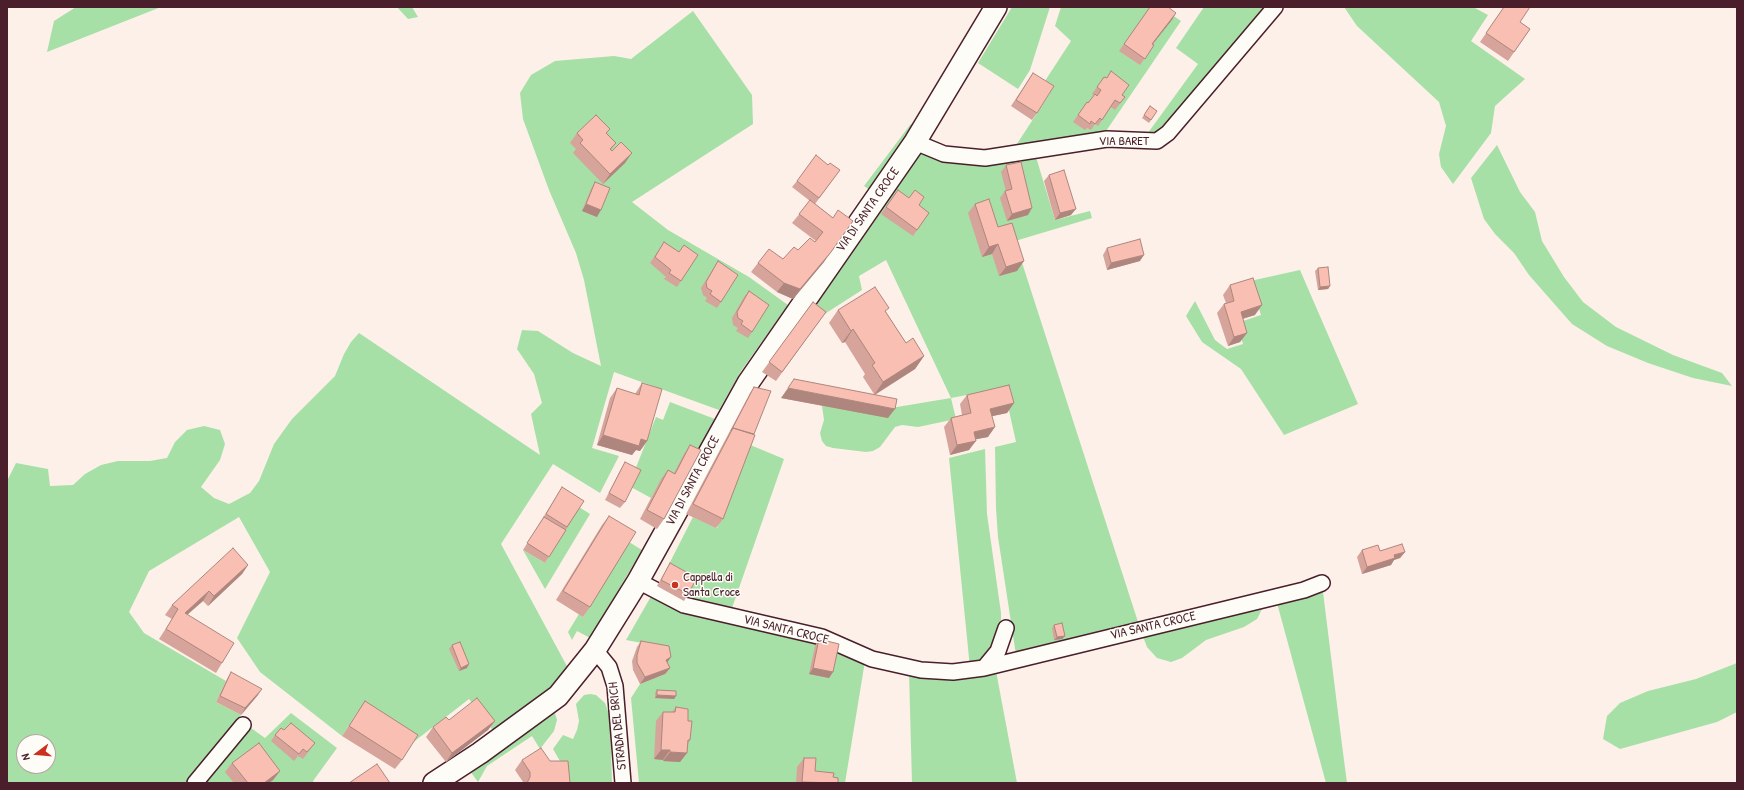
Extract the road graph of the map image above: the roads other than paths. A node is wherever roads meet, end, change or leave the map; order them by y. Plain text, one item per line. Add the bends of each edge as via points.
1 (996, 7) edge
2 (1275, 7) edge
3 (915, 142) junction
4 (638, 581) junction
5 (1322, 583) dead end
6 (1006, 628) dead end
7 (596, 650) junction
8 (984, 668) junction
9 (243, 725) dead end
10 (195, 783) edge
11 (434, 783) edge
12 (623, 783) edge

1 - 3 main road, VIA DI SANTA CROCE
2 - 3 street, VIA BARET via 1159,141 1107,139 985,158 944,154
3 - 4 main road, VIA DI SANTA CROCE via 748,383
4 - 7 main road, VIA DI SANTA CROCE
4 - 8 street, VIA SANTA CROCE via 684,605 822,637 884,662 942,672
5 - 8 street, VIA SANTA CROCE via 1304,590
6 - 8 street via 1005,637 998,651
7 - 11 main road, VIA DI SANTA CROCE via 558,696
7 - 12 street, STRADA DEL BRICH via 609,667 615,686
9 - 10 street

